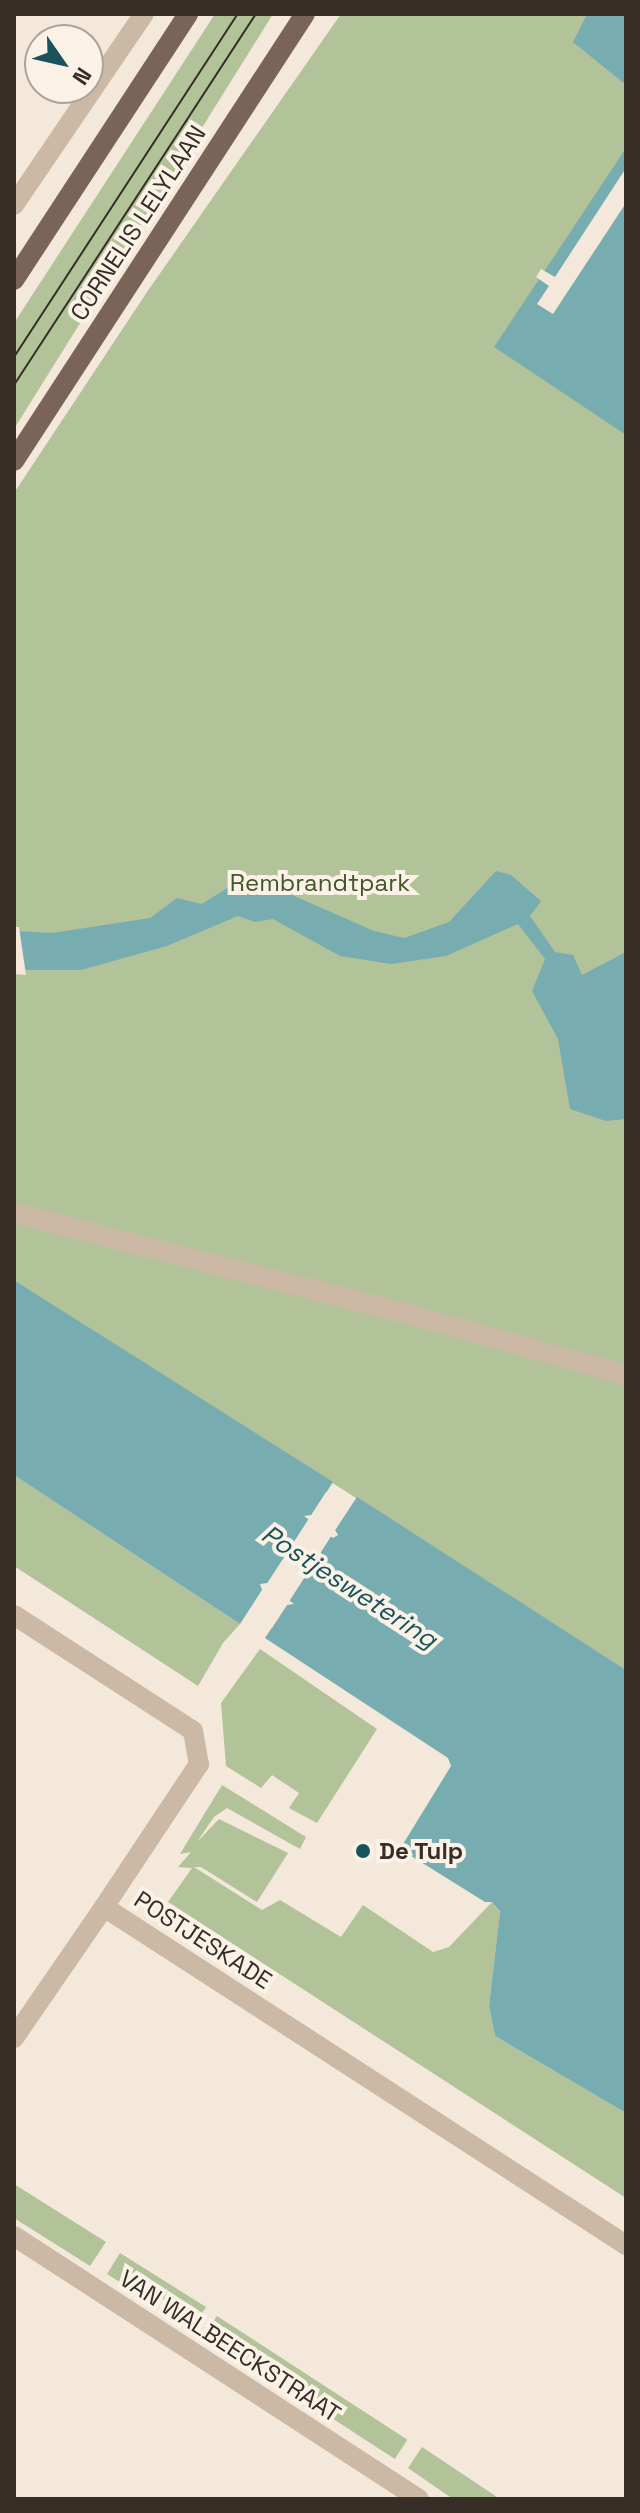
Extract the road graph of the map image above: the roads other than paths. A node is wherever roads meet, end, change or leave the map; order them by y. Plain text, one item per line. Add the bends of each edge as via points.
1 (144, 14) edge
2 (188, 14) edge
3 (305, 14) edge
4 (14, 205) edge
5 (14, 280) edge
6 (14, 461) edge
7 (14, 1213) edge
8 (626, 1375) edge
9 (14, 1615) edge
10 (104, 1907) junction
11 (21, 2012) edge
12 (14, 2038) edge
13 (14, 2236) edge
14 (626, 2245) edge
15 (419, 2499) edge

1 - 4 street
2 - 5 main road
3 - 6 main road, CORNELIS LELYLAAN
7 - 8 street
9 - 10 street, POSTJESKADE via 193,1731 199,1764
10 - 11 street
10 - 14 street, POSTJESKADE
11 - 12 street
13 - 15 street, VAN WALBEECKSTRAAT

